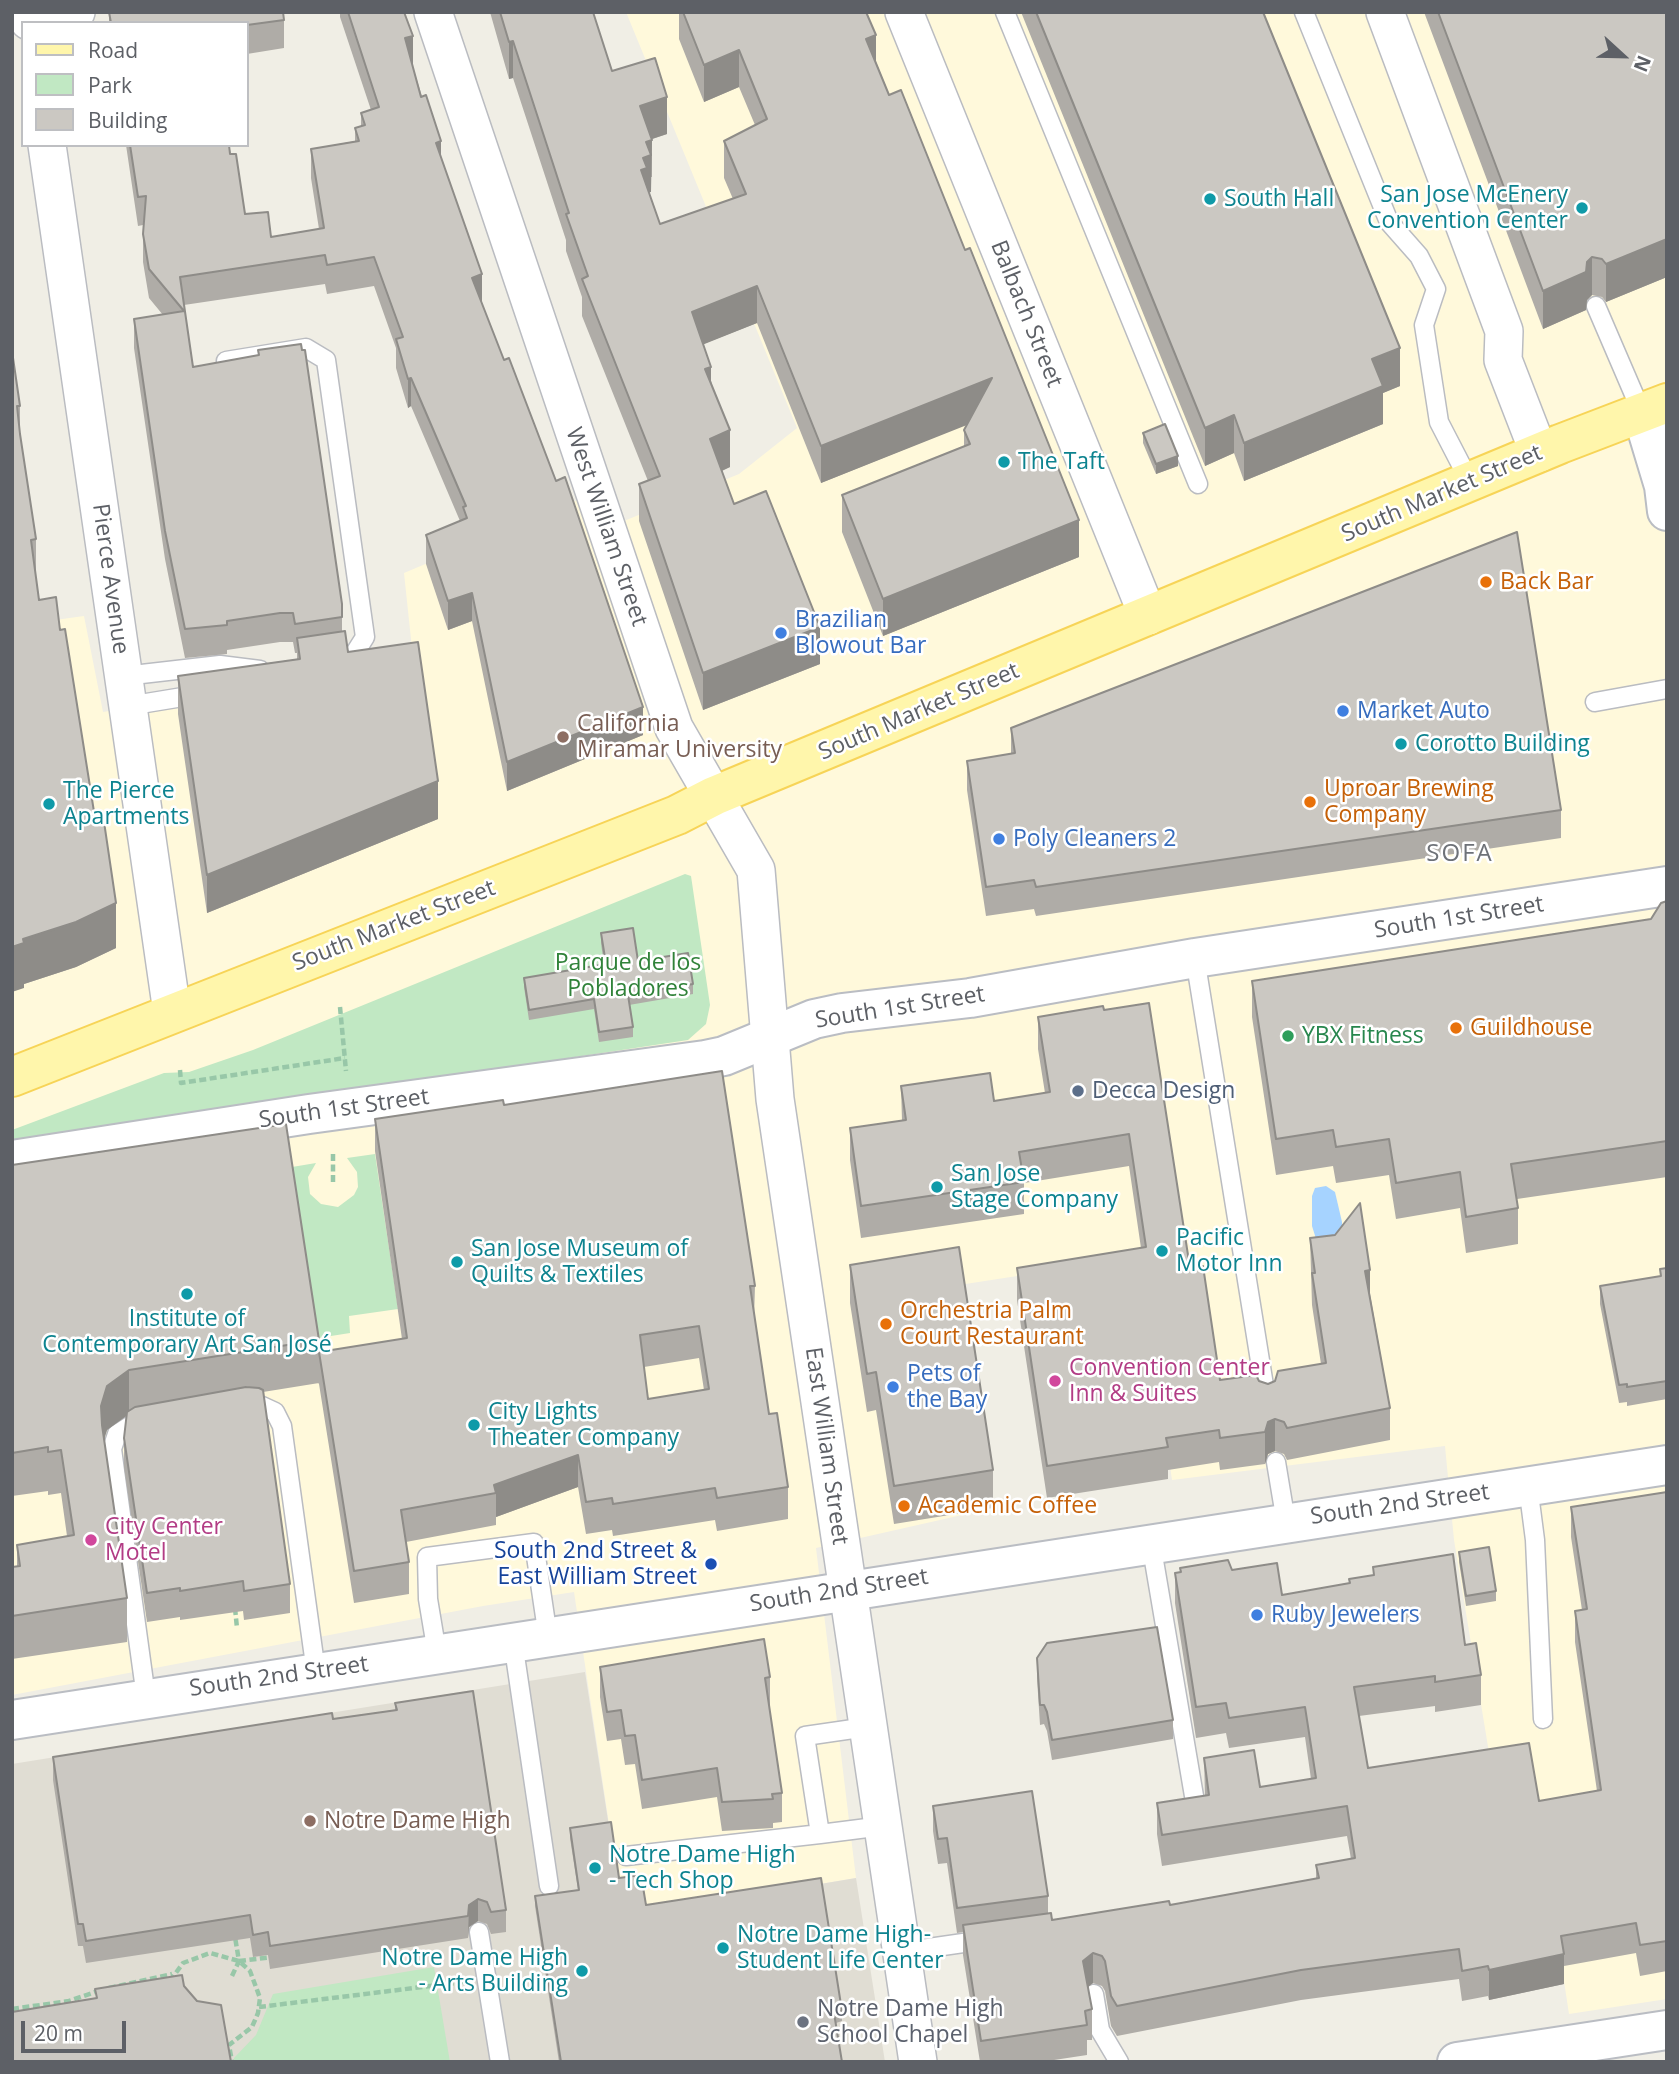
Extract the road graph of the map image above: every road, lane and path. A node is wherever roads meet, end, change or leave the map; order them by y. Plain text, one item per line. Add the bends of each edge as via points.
1 (76, 12) edge
2 (433, 12) edge
3 (904, 12) edge
4 (1005, 12) edge
5 (1304, 12) edge
6 (1385, 12) edge
7 (28, 19) edge
8 (47, 147) edge
9 (1596, 306) dead end
10 (226, 360) edge
11 (1654, 408) edge
12 (1539, 453) junction
13 (1470, 482) junction
14 (1198, 484) dead end
15 (1667, 511) edge
16 (1148, 616) junction
17 (313, 662) edge
18 (237, 683) edge
19 (1667, 689) edge
20 (126, 691) junction
21 (215, 692) edge
22 (1595, 702) dead end
23 (714, 796) junction
24 (1667, 886) edge
25 (1195, 958) junction
26 (340, 1007) dead end
27 (172, 1012) junction
28 (769, 1037) junction
29 (345, 1058) junction
30 (180, 1070) dead end
31 (12, 1077) edge
32 (348, 1084) dead end
33 (333, 1151) dead end
34 (12, 1160) edge
35 (332, 1182) dead end
36 (1267, 1405) edge
37 (219, 1409) edge
38 (169, 1418) edge
39 (1276, 1462) dead end
40 (1667, 1465) edge
41 (1528, 1486) junction
42 (1286, 1522) junction
43 (1151, 1543) junction
44 (846, 1590) junction
45 (233, 1601) edge
46 (237, 1628) dead end
47 (531, 1639) junction
48 (437, 1654) junction
49 (316, 1672) junction
50 (146, 1697) junction
51 (1543, 1719) dead end
52 (12, 1720) edge
53 (867, 1727) junction
54 (1194, 1797) edge
55 (883, 1826) junction
56 (820, 1834) junction
57 (626, 1856) dead end
58 (549, 1885) dead end
59 (479, 1932) dead end
60 (234, 1934) edge
61 (997, 1938) edge
62 (901, 1952) junction
63 (280, 1956) edge
64 (239, 1961) junction
65 (173, 1974) junction
66 (232, 1976) dead end
67 (487, 1979) junction
68 (167, 1988) edge
69 (1094, 1994) dead end
70 (259, 2007) junction
71 (12, 2009) edge
72 (1667, 2029) edge
73 (232, 2062) edge
74 (500, 2062) edge
75 (918, 2062) edge
76 (1119, 2062) edge
77 (1457, 2062) edge

1 - 7 street
2 - 23 street, West William Street via 674,729
3 - 16 street, Balbach Street
4 - 14 lane
5 - 13 lane via 1389,222 1419,256 1436,289 1424,325 1439,422
6 - 12 street via 1504,331 1503,360
8 - 20 street, Pierce Avenue
9 - 11 lane
10 - 17 lane via 306,348 326,360 365,637 354,656
11 - 12 main road, South Market Street
11 - 15 street
12 - 13 main road, South Market Street
13 - 16 main road, South Market Street
16 - 23 main road, South Market Street
18 - 20 lane via 265,669 220,665
19 - 22 lane
20 - 21 lane
20 - 27 street, Pierce Avenue
23 - 27 main road, South Market Street
23 - 28 street, West William Street via 755,870
24 - 25 street, South 1st Street
25 - 28 street, South 1st Street via 970,998 814,1018
25 - 36 lane
26 - 29 path
27 - 31 main road, South Market Street
28 - 34 street, South 1st Street via 705,1060
28 - 44 street, East William Street
29 - 30 path via 181,1083
29 - 32 path
33 - 35 path
37 - 49 lane via 262,1406 275,1412 282,1426
38 - 50 lane via 131,1425 117,1434 112,1449
39 - 42 lane
40 - 41 street, South 2nd Street
41 - 42 street, South 2nd Street
41 - 51 lane via 1535,1539
42 - 43 street, South 2nd Street
43 - 44 street, South 2nd Street
43 - 54 lane
44 - 47 street, South 2nd Street
44 - 53 street, East William Street
45 - 46 path
47 - 48 street, South 2nd Street
47 - 48 lane via 534,1543 427,1558
47 - 58 lane
48 - 49 street, South 2nd Street
49 - 50 street, South 2nd Street
50 - 52 street, South 2nd Street
53 - 55 street, East William Street
53 - 56 lane via 805,1736
55 - 56 lane
55 - 62 street, East William Street
56 - 57 lane
59 - 67 lane
60 - 64 path
61 - 62 lane
62 - 75 street, East William Street
63 - 64 path
64 - 65 path via 218,1954 196,1956
64 - 66 path
64 - 70 path via 257,1984
65 - 68 path
65 - 71 path via 130,1981 69,2001
67 - 70 path
67 - 74 lane
69 - 76 lane via 1100,2030
70 - 73 path via 252,2027 229,2045
72 - 77 street

